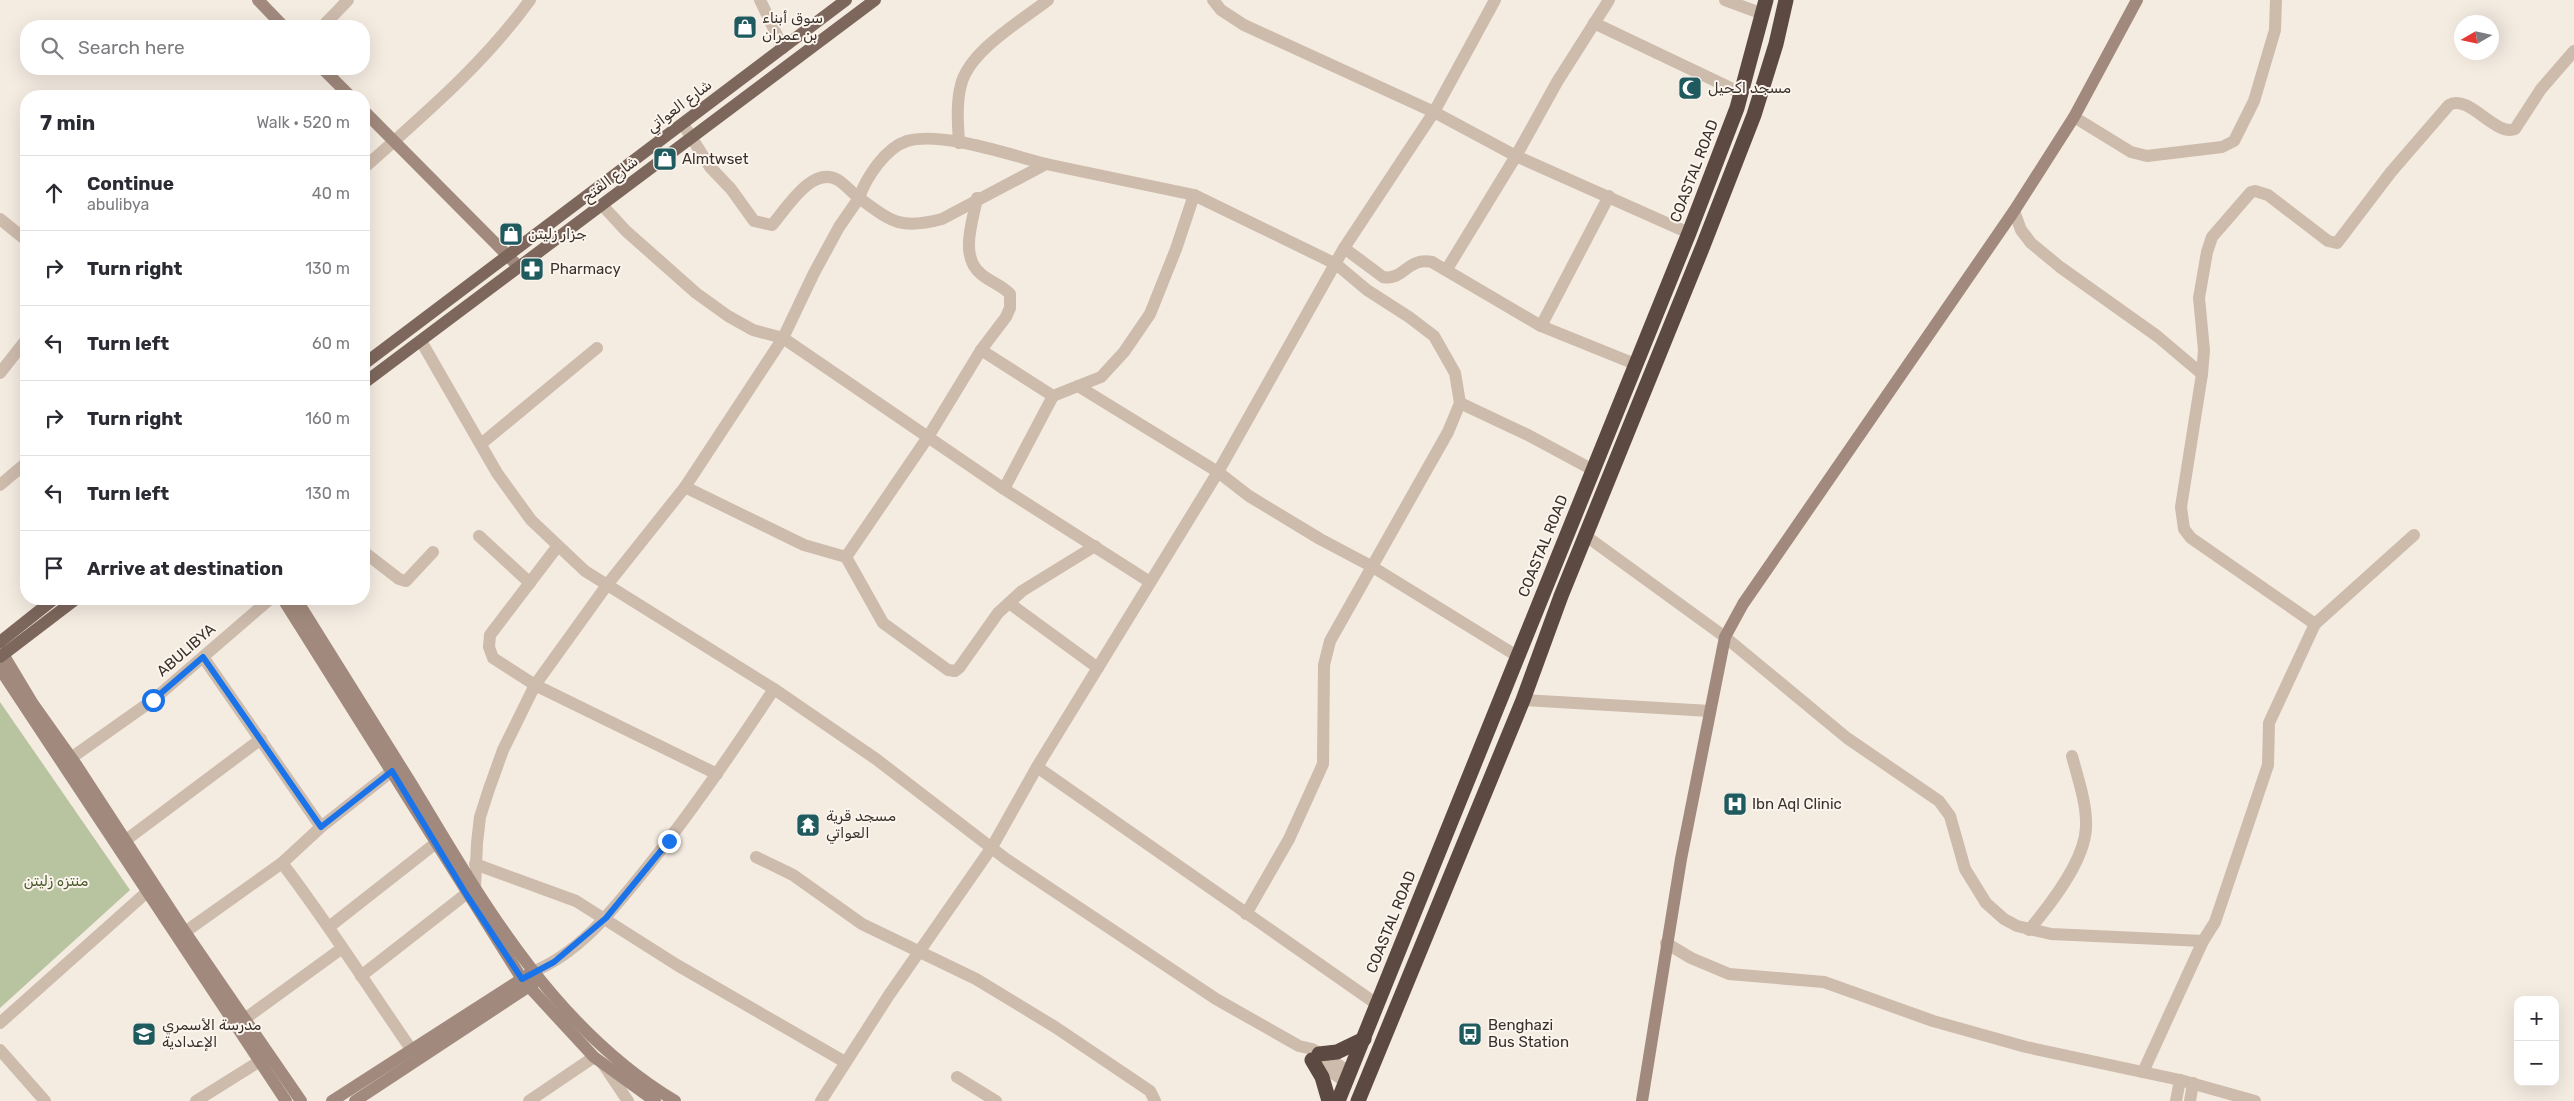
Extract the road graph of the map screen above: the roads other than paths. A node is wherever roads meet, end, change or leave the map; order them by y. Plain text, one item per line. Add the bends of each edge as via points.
1 (258, 0) edge
2 (348, 0) edge
3 (530, 0) edge
4 (760, 0) edge
5 (846, 0) edge
6 (875, 0) edge
7 (1048, 0) edge
8 (1213, 0) edge
9 (1495, 0) edge
10 (1609, 0) edge
11 (1725, 0) edge
12 (1786, 0) edge
13 (2137, 0) edge
14 (2276, 0) edge
15 (1764, 7) edge
16 (277, 20) edge
17 (329, 20) edge
18 (1594, 23) junction
19 (783, 48) junction
20 (2574, 51) edge
21 (330, 75) edge
22 (344, 90) edge
23 (1741, 92) junction
24 (1434, 112) junction
25 (370, 117) edge
26 (2074, 117) junction
27 (683, 124) junction
28 (693, 137) junction
29 (393, 142) junction
30 (959, 143) junction
31 (1516, 156) junction
32 (370, 163) edge
33 (1046, 164) junction
34 (1194, 195) junction
35 (1609, 196) junction
36 (859, 198) junction
37 (978, 198) junction
38 (602, 205) junction
39 (2014, 211) junction
40 (0, 219) edge
41 (1689, 233) junction
42 (20, 235) edge
43 (1344, 248) junction
44 (508, 256) junction
45 (1336, 264) junction
46 (519, 267) junction
47 (1447, 269) junction
48 (1541, 326) junction
49 (783, 338) junction
50 (421, 341) junction
51 (20, 348) edge
52 (597, 348) dead end
53 (981, 350) junction
54 (370, 360) edge
55 (1635, 364) junction
56 (0, 373) edge
57 (2202, 374) junction
58 (370, 379) edge
59 (1078, 386) junction
60 (1053, 396) junction
61 (1460, 403) junction
62 (928, 437) junction
63 (481, 444) junction
64 (20, 468) edge
65 (1593, 470) junction
66 (1218, 472) junction
67 (0, 485) edge
68 (685, 488) junction
69 (1004, 489) junction
70 (2414, 535) dead end
71 (479, 536) dead end
72 (1586, 536) junction
73 (1094, 546) junction
74 (557, 547) junction
75 (433, 552) dead end
76 (370, 557) edge
77 (846, 557) junction
78 (1371, 566) junction
79 (1150, 582) junction
80 (530, 583) junction
81 (607, 585) junction
82 (1009, 603) junction
83 (48, 605) edge
84 (67, 605) edge
85 (263, 605) edge
86 (287, 605) edge
87 (302, 605) edge
88 (2316, 624) junction
89 (1725, 637) junction
90 (1, 650) edge
91 (1517, 656) junction
92 (203, 657) junction
93 (1098, 668) junction
94 (0, 669) edge
95 (535, 686) junction
96 (774, 690) junction
97 (1523, 700) junction
98 (1710, 711) junction
99 (261, 739) junction
100 (2072, 756) dead end
101 (71, 758) junction
102 (1038, 767) junction
103 (392, 771) junction
104 (717, 774) junction
105 (321, 827) junction
106 (126, 840) junction
107 (436, 843) junction
108 (992, 847) junction
109 (756, 857) dead end
110 (282, 863) junction
111 (475, 864) junction
112 (471, 891) junction
113 (147, 892) junction
114 (1246, 914) junction
115 (606, 918) junction
116 (329, 927) junction
117 (2029, 930) junction
118 (185, 932) junction
119 (2203, 941) junction
120 (1666, 943) junction
121 (341, 949) junction
122 (919, 952) junction
123 (361, 976) junction
124 (530, 980) junction
125 (1378, 1005) junction
126 (246, 1018) junction
127 (0, 1023) edge
128 (1364, 1039) junction
129 (411, 1049) junction
130 (0, 1050) edge
131 (1316, 1057) junction
132 (260, 1061) junction
133 (598, 1061) junction
134 (845, 1062) junction
135 (2143, 1072) junction
136 (957, 1077) dead end
137 (1348, 1077) junction
138 (2180, 1080) junction
139 (2193, 1083) junction
140 (45, 1101) edge
141 (196, 1101) edge
142 (286, 1101) edge
143 (301, 1101) edge
144 (332, 1101) edge
145 (355, 1101) edge
146 (529, 1101) edge
147 (628, 1101) edge
148 (655, 1101) edge
149 (674, 1101) edge
150 (821, 1101) edge
151 (996, 1101) edge
152 (1155, 1101) edge
153 (1329, 1101) edge
154 (1338, 1101) edge
155 (1358, 1101) edge
156 (1642, 1101) edge
157 (2176, 1101) edge
158 (2190, 1101) edge
159 (2255, 1101) edge

1 - 16 street
2 - 17 street
3 - 29 street via 491,48 444,97
4 - 19 street
5 - 19 main road, شارع العواتي
6 - 28 main road, شارع الفتح
7 - 30 street via 981,52 968,68 961,84
8 - 24 street via 1221,10 1244,25
9 - 24 street
10 - 18 street
11 - 15 street
12 - 72 highway via 1776,44 1750,124
13 - 26 street
14 - 26 street via 2274,30 2254,101 2234,141 2222,147 2140,155
15 - 23 highway, COASTAL ROAD
18 - 23 street
18 - 31 street
19 - 27 main road, شارع العواتي
20 - 57 street via 2541,89 2515,130 2505,130 2462,104 2449,106 2391,172 2337,243 2328,241 2268,195 2255,190 2247,196 2212,237 2207,252 2199,298 2204,350
21 - 22 street
23 - 41 highway, COASTAL ROAD
24 - 31 street
24 - 43 street
25 - 29 street
26 - 39 street
27 - 28 street
27 - 44 main road, شارع العواتي
28 - 36 street via 710,167 754,221 772,225 810,181 819,177 838,180
28 - 38 main road, شارع الفتح
29 - 32 street
29 - 44 street
30 - 33 street
30 - 36 street via 944,139 918,139 895,148 872,175
31 - 35 street
31 - 47 street
33 - 34 street
33 - 37 street
34 - 45 street
34 - 59 street via 1150,314 1124,352 1101,377
35 - 41 street
35 - 48 street
36 - 37 street via 891,221 913,225 942,219
36 - 49 street via 814,273
37 - 53 street via 969,237 972,262 982,275 1006,290 1012,300 1006,318
38 - 46 main road, شارع الفتح
38 - 49 street via 626,231 696,293 753,330
39 - 57 street via 2021,230 2031,243 2157,336
39 - 89 street via 1743,604
40 - 42 street
41 - 55 highway, COASTAL ROAD
43 - 45 street
43 - 47 street via 1383,277 1394,278 1416,261 1424,260
44 - 46 street
44 - 54 main road, شارع العواتي
45 - 61 street via 1367,290 1434,336 1455,373
45 - 66 street
46 - 50 main road, شارع الفتح
47 - 48 street
48 - 55 street
49 - 62 street
49 - 68 street
50 - 58 main road, شارع الفتح
50 - 63 street
51 - 56 street
52 - 63 street
53 - 60 street
53 - 62 street
55 - 65 highway, COASTAL ROAD
57 - 88 street via 2181,507 2184,529 2191,538
59 - 60 street
59 - 66 street
60 - 69 street
61 - 65 street
61 - 78 street via 1439,448
62 - 69 street
62 - 77 street
63 - 74 street via 531,520
64 - 67 street
65 - 91 highway, COASTAL ROAD
66 - 78 street via 1249,496
66 - 79 street
68 - 77 street via 804,544
68 - 81 street
69 - 73 street
70 - 88 street
71 - 80 street
72 - 89 street
72 - 97 highway
73 - 79 street
73 - 82 street via 1022,591
74 - 80 street
74 - 81 street
75 - 76 street via 406,581 398,579
77 - 82 street via 883,623 948,670 959,668
78 - 91 street
78 - 114 street via 1330,641 1324,665 1324,764 1289,839
79 - 93 street
80 - 95 street via 490,635 489,647 493,658
81 - 95 street
81 - 96 street
82 - 93 street
83 - 90 main road
84 - 90 main road
85 - 92 street, ABULIBYA
86 - 103 street
87 - 112 street
88 - 119 street via 2269,723 2268,765 2234,874 2216,922
89 - 98 street
89 - 117 street via 1847,738 1939,801 1950,816 1965,869 1986,903 2004,920
90 - 101 street
91 - 125 highway, COASTAL ROAD
92 - 99 street
92 - 101 street, ABULIBYA via 153,700
93 - 102 street
94 - 113 street
95 - 104 street
95 - 111 street via 503,750 489,789 480,817
96 - 104 street
96 - 108 street via 876,759
97 - 98 street
97 - 155 highway
98 - 120 street
99 - 105 street
99 - 106 street
100 - 117 street via 2084,804 2084,841 2050,905
101 - 106 street
102 - 108 street
102 - 114 street
103 - 105 street
103 - 107 street
104 - 115 street via 669,841
105 - 110 street
106 - 118 street
107 - 112 street
107 - 116 street
108 - 122 street
108 - 131 street via 1216,999
109 - 122 street via 793,875 862,924
110 - 116 street
110 - 118 street
111 - 112 street
111 - 115 street via 560,894
112 - 123 street
112 - 124 street
113 - 127 street
113 - 132 street
114 - 125 street
115 - 124 street
115 - 134 street via 677,965
116 - 121 street
117 - 119 street via 2051,934
118 - 126 street
119 - 135 street
120 - 135 street via 1729,974 1824,982 1933,1021 2082,1060
120 - 156 street
121 - 123 street
121 - 126 street
122 - 134 street
122 - 152 street via 976,979 1056,1027 1150,1091
123 - 129 street
124 - 129 street
124 - 133 street
124 - 145 street
124 - 149 street via 603,1049
125 - 128 highway, COASTAL ROAD
126 - 143 street
128 - 131 highway via 1337,1052
128 - 137 highway, COASTAL ROAD
129 - 144 street
130 - 140 street
131 - 137 street
131 - 153 highway
132 - 141 street
132 - 142 street
133 - 146 street
133 - 147 street
133 - 148 street
134 - 150 street
135 - 138 street
136 - 151 street
137 - 154 highway, COASTAL ROAD
138 - 139 street
138 - 157 street
139 - 158 street
139 - 159 street

